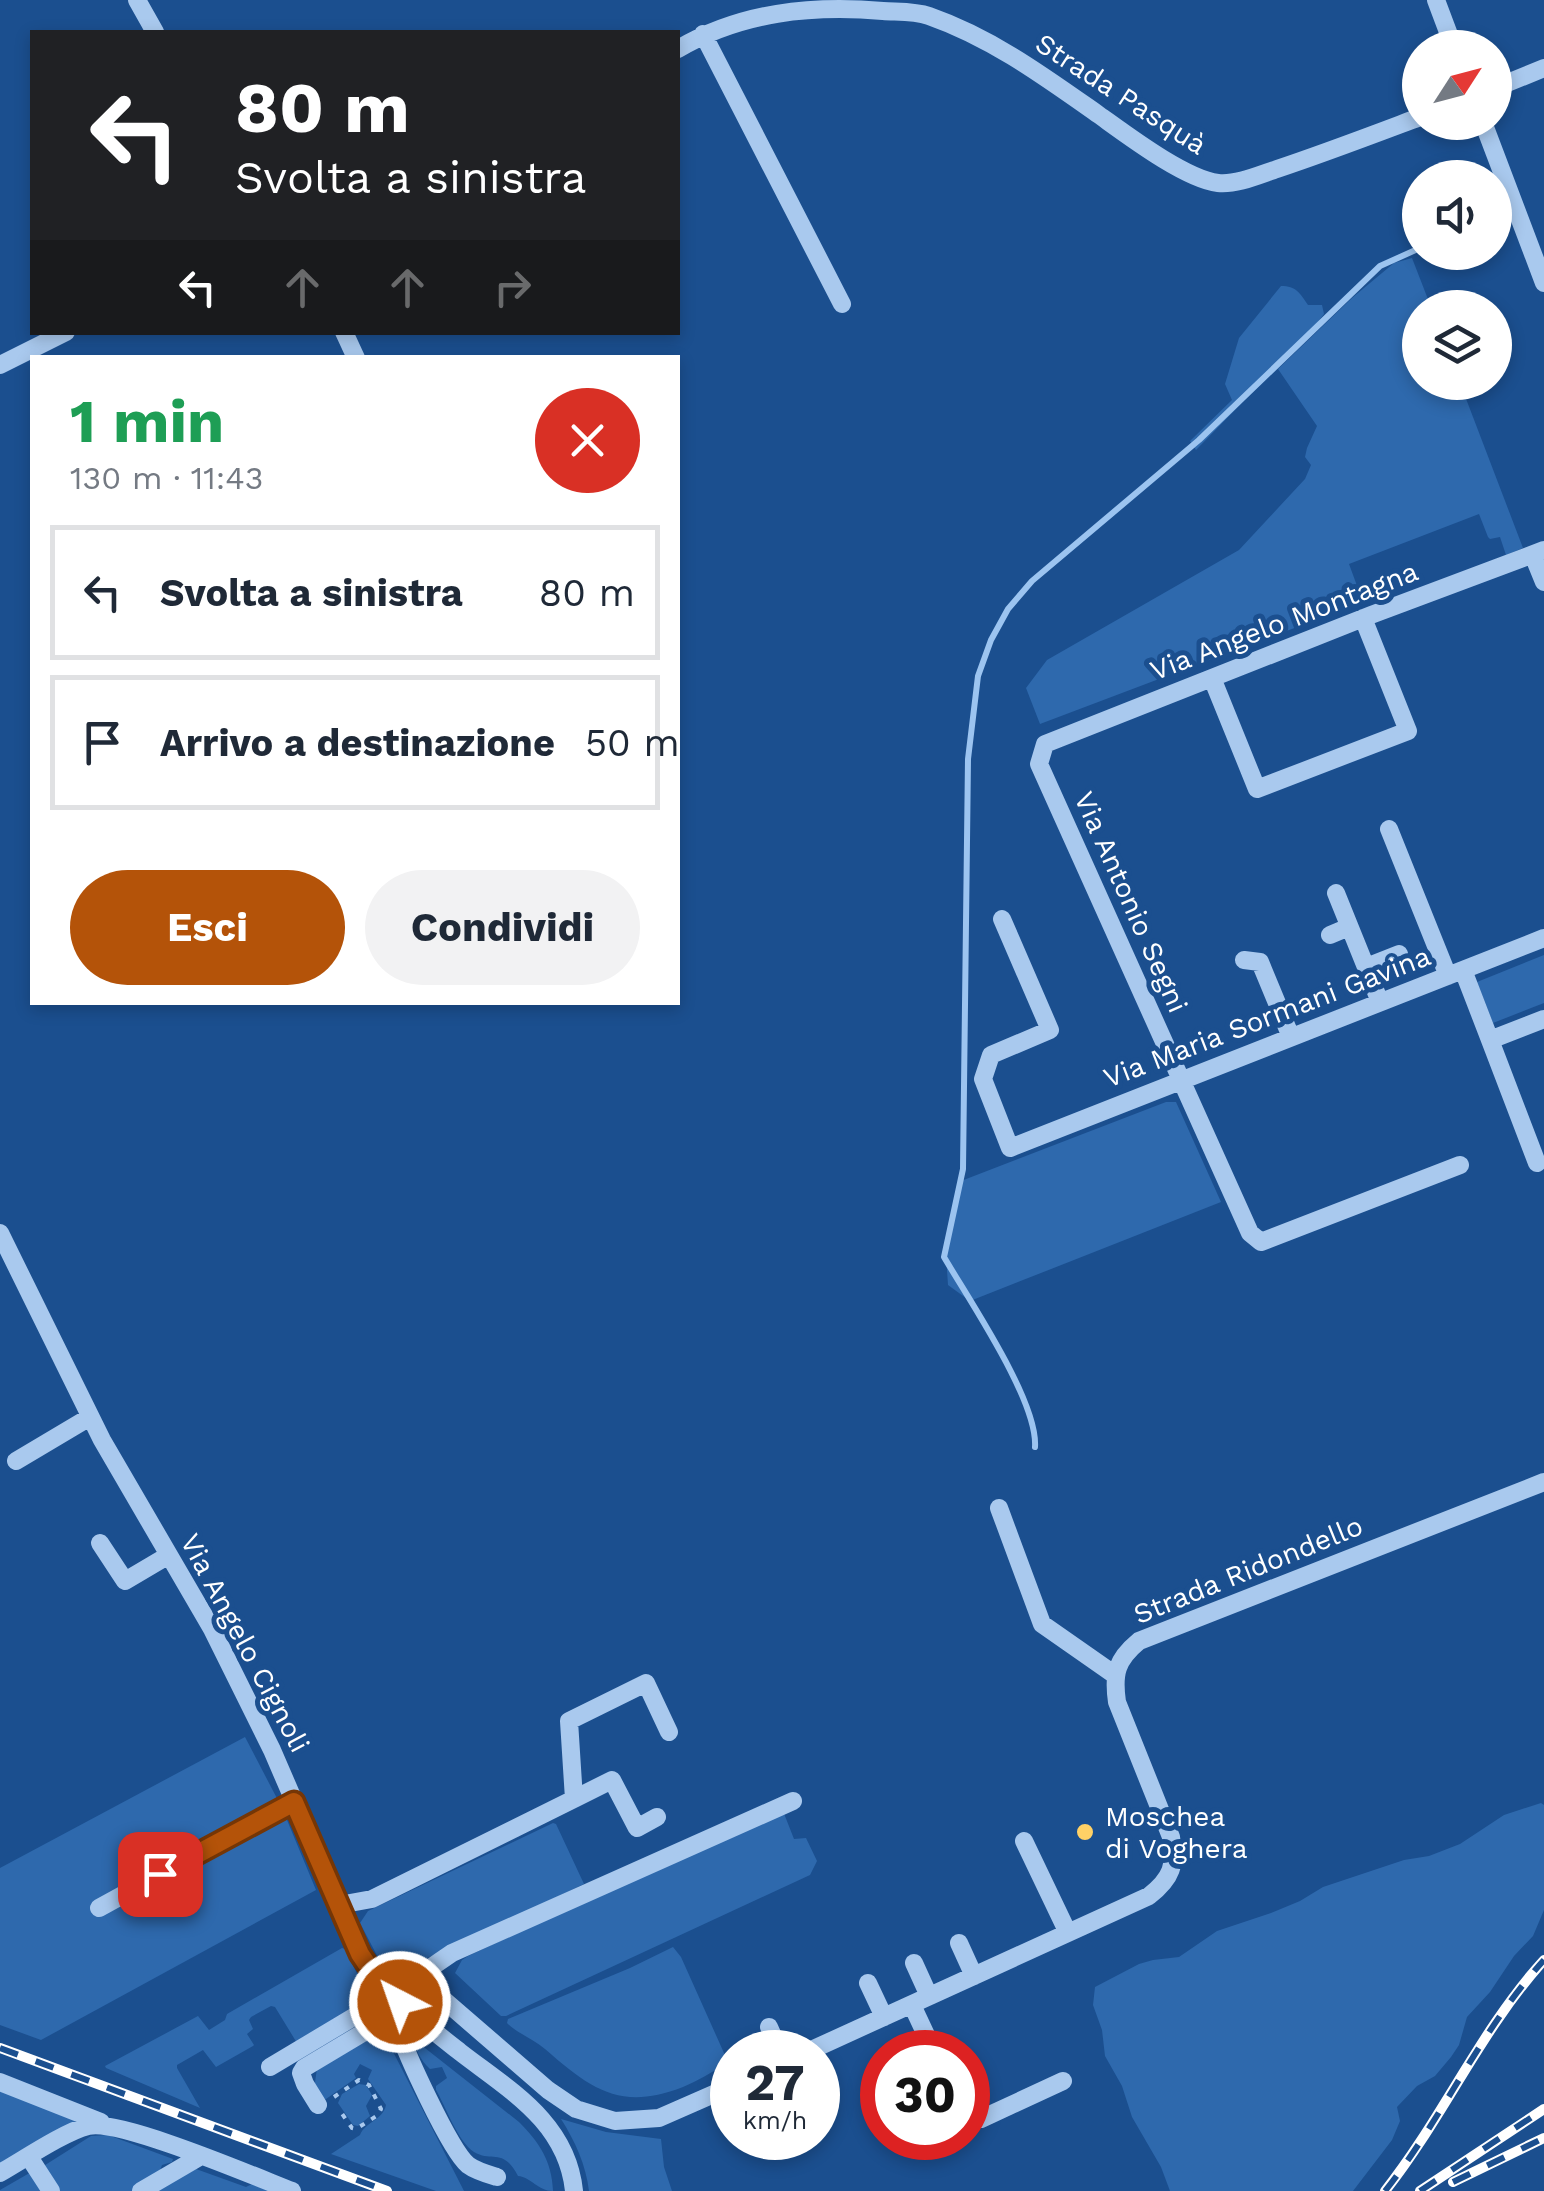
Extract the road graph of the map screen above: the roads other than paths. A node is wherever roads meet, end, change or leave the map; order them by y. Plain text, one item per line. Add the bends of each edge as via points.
1 (137, 0) edge
2 (1436, 0) edge
3 (154, 30) edge
4 (1447, 30) edge
5 (703, 34) junction
6 (680, 48) edge
7 (1544, 68) edge
8 (1512, 81) edge
9 (1402, 124) edge
10 (1490, 140) edge
11 (1544, 283) edge
12 (842, 304) dead end
13 (60, 335) edge
14 (0, 365) edge
15 (1539, 552) edge
16 (1544, 582) edge
17 (1363, 618) junction
18 (1212, 678) junction
19 (1046, 744) joint
20 (1411, 828) dead end
21 (1336, 893) dead end
22 (1002, 919) dead end
23 (1349, 927) junction
24 (1330, 935) dead end
25 (1544, 938) edge
26 (1399, 954) dead end
27 (1244, 960) dead end
28 (1366, 967) junction
29 (1455, 973) junction
30 (1380, 1002) junction
31 (1544, 1018) edge
32 (1291, 1038) junction
33 (1490, 1040) junction
34 (1180, 1080) junction
35 (1537, 1163) dead end
36 (1460, 1165) dead end
37 (0, 1233) edge
38 (90, 1417) junction
39 (16, 1461) dead end
40 (1544, 1482) edge
41 (999, 1508) dead end
42 (100, 1544) dead end
43 (169, 1554) junction
44 (1115, 1674) junction
45 (669, 1732) dead end
46 (574, 1799) junction
47 (793, 1801) dead end
48 (294, 1802) junction
49 (657, 1817) dead end
50 (1024, 1840) dead end
51 (339, 1906) junction
52 (99, 1908) dead end
53 (1068, 1933) junction
54 (959, 1943) dead end
55 (914, 1963) dead end
56 (974, 1976) junction
57 (868, 1983) dead end
58 (420, 1987) junction
59 (921, 2000) junction
60 (396, 2003) junction
61 (884, 2017) junction
62 (769, 2026) dead end
63 (771, 2030) edge
64 (928, 2030) edge
65 (840, 2037) edge
66 (270, 2067) dead end
67 (1064, 2081) dead end
68 (0, 2082) edge
69 (710, 2096) edge
70 (318, 2105) dead end
71 (990, 2115) edge
72 (111, 2126) junction
73 (201, 2156) junction
74 (30, 2157) junction
75 (0, 2173) edge
76 (497, 2177) dead end
77 (51, 2191) edge
78 (142, 2191) edge
79 (292, 2191) edge
80 (574, 2191) edge

1 - 3 street
2 - 4 street
5 - 6 street, Strada Pasquà
5 - 9 street, Strada Pasquà via 771,13 843,8 924,14 986,40 1171,163 1220,183
5 - 12 street
7 - 8 street
10 - 11 street
13 - 14 street
15 - 16 street
15 - 17 street, Via Angelo Montagna
17 - 18 street, Via Angelo Montagna
17 - 18 street via 1408,732 1257,790
18 - 19 street, Via Angelo Montagna
19 - 34 street, Via Antonio Segni via 1040,764
20 - 29 street via 1391,833
21 - 23 street
22 - 34 street, Via Maria Sormani Gavina via 1050,1030 990,1055 983,1079 1010,1148
23 - 24 street
23 - 28 street
25 - 29 street, Via Maria Sormani Gavina
26 - 28 street
27 - 32 street via 1260,962
28 - 30 street
29 - 30 street, Via Maria Sormani Gavina
29 - 33 street
30 - 32 street, Via Maria Sormani Gavina
31 - 33 street
32 - 34 street, Via Maria Sormani Gavina
33 - 35 street
34 - 36 street via 1250,1233 1261,1242
37 - 38 street, Via Angelo Cignoli
38 - 39 street
38 - 43 street, Via Angelo Cignoli
40 - 44 street, Strada Ridondello via 1155,1633 1126,1652
41 - 44 street via 1042,1624
42 - 43 street via 125,1581
43 - 48 street, Via Angelo Cignoli
44 - 53 street via 1117,1702 1174,1854 1170,1874 1149,1896
45 - 46 street via 646,1683 569,1721
46 - 49 street via 612,1780 637,1828
46 - 51 street via 372,1898
47 - 58 street via 452,1954
48 - 51 street, Via Angelo Cignoli
48 - 52 street
50 - 53 street
51 - 60 street, Via Angelo Cignoli via 360,1954
53 - 56 street
54 - 56 street
55 - 59 street
56 - 59 street
57 - 61 street
58 - 60 street
58 - 69 street via 437,1994 576,2110 616,2121 659,2118
59 - 61 street
59 - 64 street
60 - 66 street
60 - 70 street via 304,2068
60 - 76 street via 407,2051 454,2148 466,2164
60 - 80 street, Via Angelo Cignoli via 542,2118 566,2156
61 - 65 street
62 - 63 street
67 - 71 street
68 - 72 street
72 - 73 street
72 - 74 street via 77,2130
73 - 78 street
73 - 79 street
74 - 75 street
74 - 77 street

